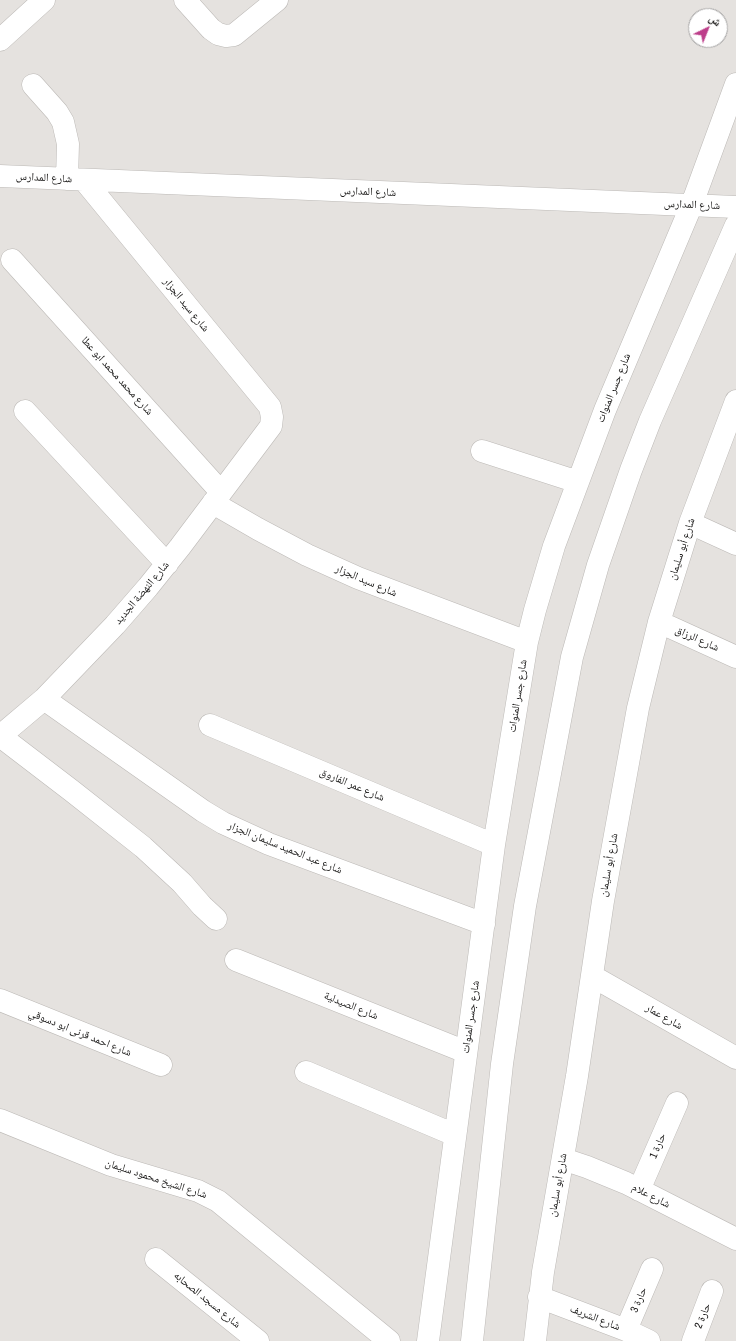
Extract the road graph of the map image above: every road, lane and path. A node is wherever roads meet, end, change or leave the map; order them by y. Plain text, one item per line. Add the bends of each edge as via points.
1 (44, 0) edge
2 (185, 0) edge
3 (278, 0) edge
4 (0, 40) edge
5 (736, 84) edge
6 (33, 85) dead end
7 (0, 176) edge
8 (75, 180) junction
9 (692, 204) junction
10 (736, 207) edge
11 (736, 225) edge
12 (12, 260) dead end
13 (735, 408) edge
14 (25, 411) dead end
15 (266, 434) joint
16 (482, 451) dead end
17 (578, 482) junction
18 (217, 497) junction
19 (690, 523) junction
20 (736, 544) edge
21 (167, 564) junction
22 (659, 622) junction
23 (527, 642) junction
24 (736, 657) edge
25 (44, 699) junction
26 (210, 725) dead end
27 (0, 736) edge
28 (494, 845) junction
29 (216, 919) dead end
30 (484, 924) junction
31 (236, 960) dead end
32 (592, 976) junction
33 (0, 1000) edge
34 (466, 1052) junction
35 (736, 1058) edge
36 (161, 1066) dead end
37 (306, 1072) dead end
38 (677, 1103) dead end
39 (0, 1120) edge
40 (455, 1135) junction
41 (563, 1159) junction
42 (639, 1190) junction
43 (736, 1239) edge
44 (156, 1259) dead end
45 (652, 1269) dead end
46 (712, 1291) dead end
47 (540, 1297) junction
48 (626, 1330) junction
49 (258, 1341) edge
50 (389, 1341) edge
51 (428, 1341) edge
52 (472, 1341) edge
53 (535, 1341) edge
54 (649, 1341) edge
55 (693, 1341) edge

1 - 4 street
2 - 3 street via 211,29 226,36 234,35
5 - 9 street, شارع جسر المنوات
6 - 8 street via 57,112 62,122
7 - 8 street, شارع المدارس
8 - 9 street, شارع المدارس
8 - 15 street, شارع سيد الجزار via 270,408 271,426
9 - 10 street, شارع المدارس
9 - 17 street, شارع جسر المنوات via 604,410
11 - 52 street via 631,470 598,565 572,657 524,913 502,1064
12 - 18 street, شارع محمد محمد ابو عطا
13 - 19 street, شارع أبو سليمان
14 - 21 street
15 - 18 street, شارع النهضة الجديد
16 - 17 street
17 - 23 street, شارع جسر المنوات via 554,546
18 - 21 street, شارع النهضة الجديد
18 - 23 street, شارع سيد الجزار via 258,529 307,555 358,578
19 - 20 street
19 - 22 street, شارع أبو سليمان
21 - 25 street, شارع النهضة الجديد via 115,625
22 - 24 street, شارع الرزاق
22 - 32 street, شارع أبو سليمان via 638,708
23 - 28 street, شارع جسر المنوات
25 - 27 street, شارع النهضة الجديد
25 - 30 street, شارع عبد الحميد سليمان الجزار via 223,823 269,844
26 - 28 street, شارع عمر الفاروق
27 - 29 street via 143,847
28 - 30 street, شارع جسر المنوات
30 - 34 street, شارع جسر المنوات
31 - 34 street, شارع الصيدلية
32 - 35 street, شارع عمار
32 - 41 street, شارع أبو سليمان
33 - 36 street, شارع احمد قرنى ابو دسوقي
34 - 40 street, شارع جسر المنوات
37 - 40 street
38 - 42 street, حارة 1
39 - 50 street, شارع الشيخ محمود سليمان via 111,1165 198,1191 218,1201
40 - 51 street, شارع جسر المنوات
41 - 42 street, شارع علام via 604,1173
41 - 47 street, شارع أبو سليمان
42 - 43 street, شارع علام
44 - 49 street, شارع مسجد الصحابه
45 - 48 street, حارة 3
46 - 55 street, حارة 2
47 - 48 street, شارع الشريف
47 - 53 street, شارع أبو سليمان
48 - 54 street, شارع الشريف

